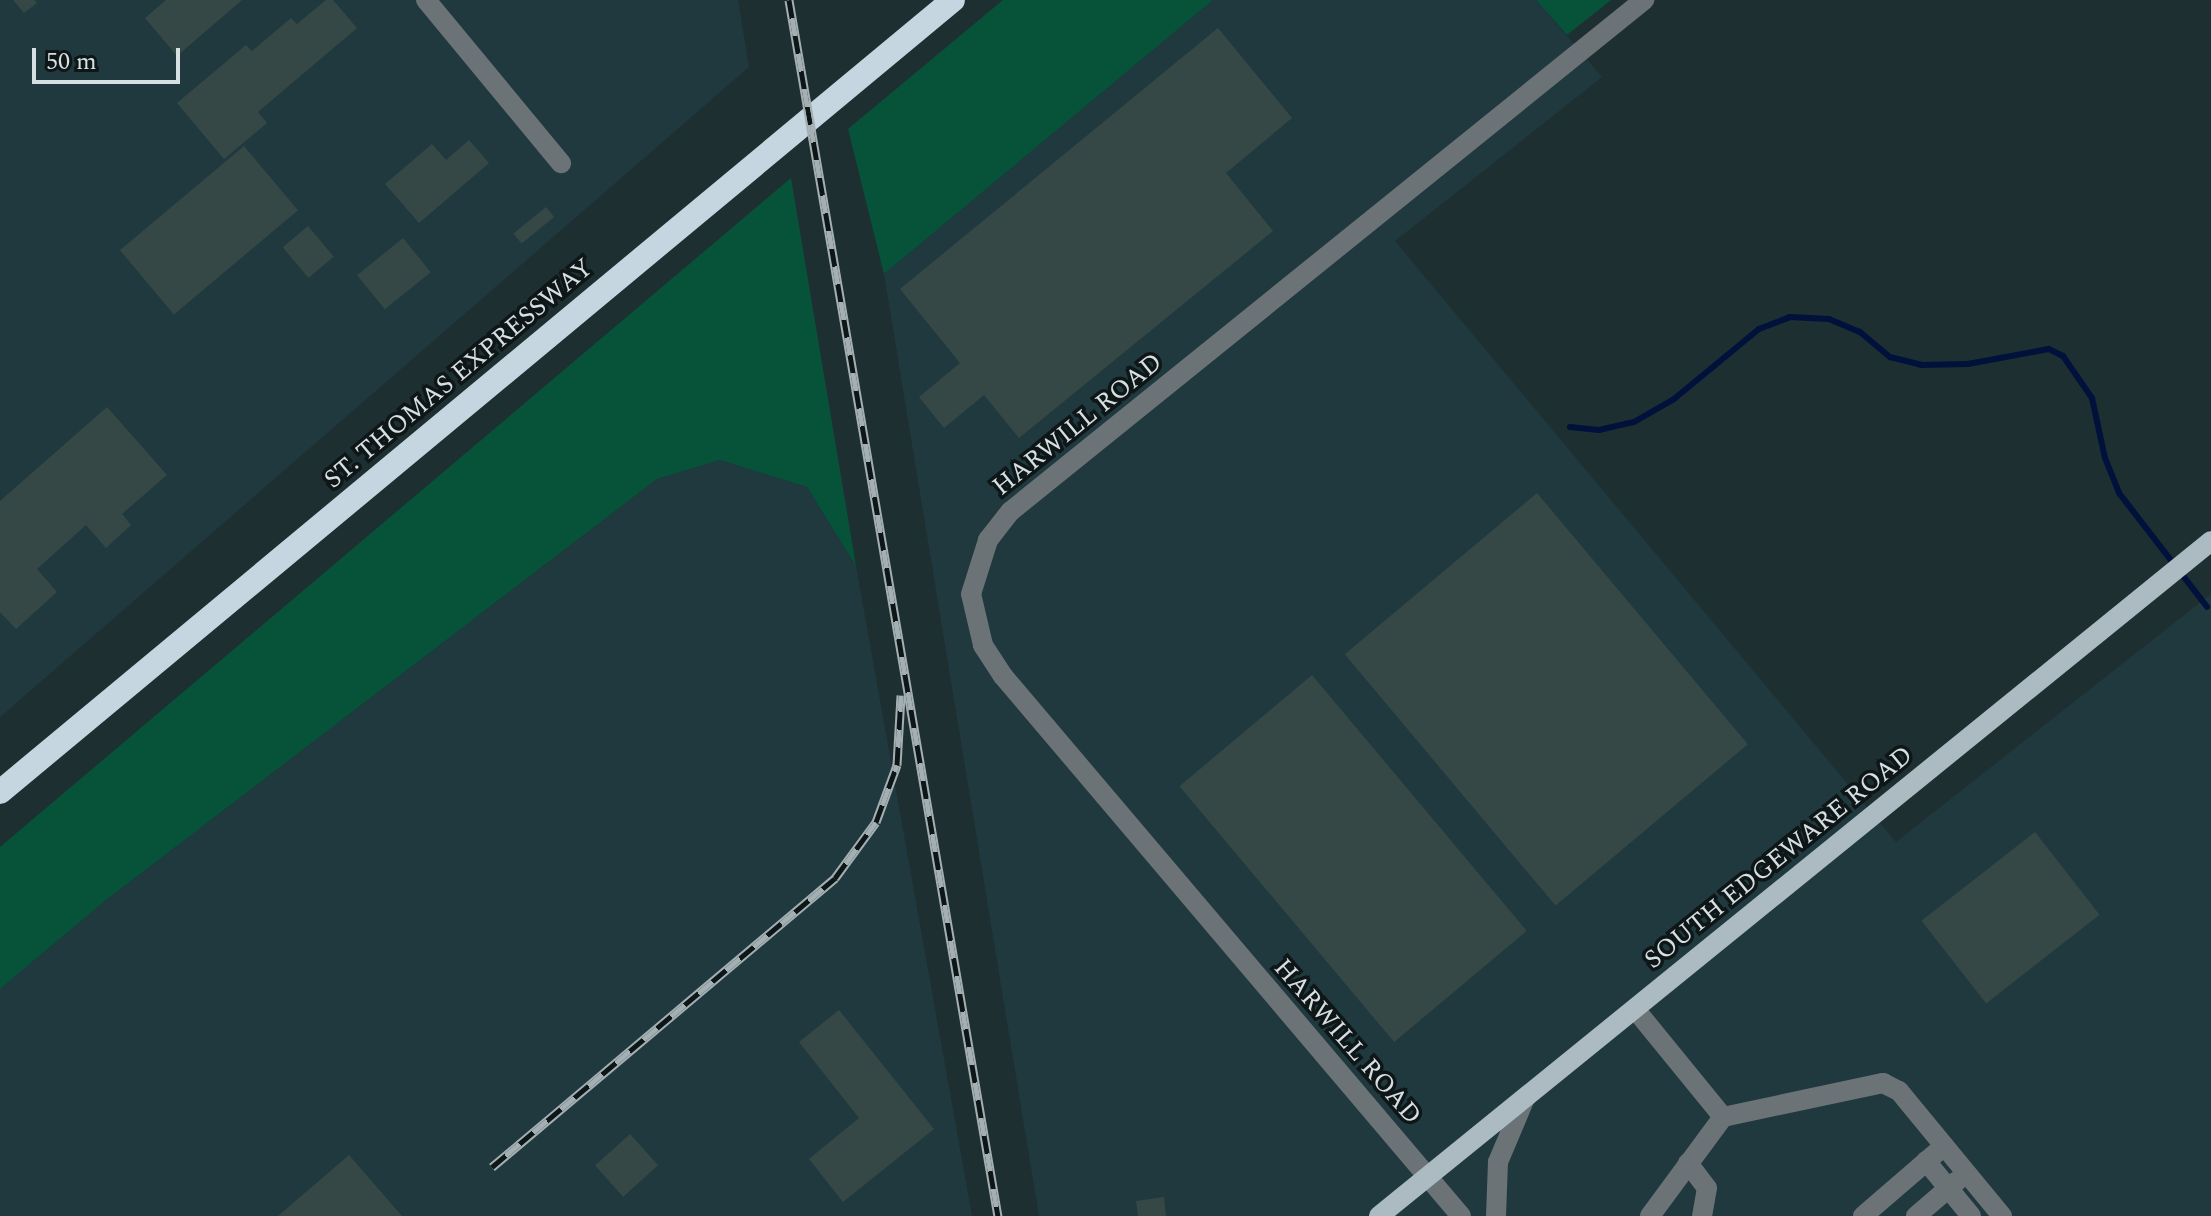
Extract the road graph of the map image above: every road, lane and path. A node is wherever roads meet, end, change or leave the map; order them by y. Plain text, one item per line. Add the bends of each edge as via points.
1 (426, 0) edge
2 (953, 0) edge
3 (1644, 0) edge
4 (561, 163) dead end
5 (2211, 541) edge
6 (0, 792) edge
7 (1635, 1009) junction
8 (1525, 1098) junction
9 (1723, 1117) junction
10 (1944, 1146) junction
11 (1926, 1161) junction
12 (1688, 1163) junction
13 (1966, 1173) junction
14 (1428, 1177) junction
15 (1949, 1188) junction
16 (1379, 1216) edge
17 (1461, 1216) edge
18 (1496, 1216) edge
19 (1650, 1216) edge
20 (1702, 1216) edge
21 (1863, 1216) edge
22 (1916, 1216) edge
23 (1971, 1216) edge
24 (2002, 1216) edge

1 - 4 street
2 - 6 highway, ST. THOMAS EXPRESSWAY
3 - 14 street, HARWILL ROAD via 1011,511 988,540 971,594 983,645 1003,676
5 - 7 main road, SOUTH EDGEWARE ROAD
7 - 8 main road, SOUTH EDGEWARE ROAD
7 - 9 street
8 - 14 main road, SOUTH EDGEWARE ROAD
8 - 18 street via 1498,1162
9 - 10 street via 1883,1083 1899,1091
9 - 12 street
10 - 11 street
10 - 13 street
11 - 15 street
11 - 21 street
12 - 19 street
12 - 20 street via 1707,1188
13 - 15 street
13 - 24 street
14 - 16 main road, SOUTH EDGEWARE ROAD
14 - 17 street, HARWILL ROAD
15 - 22 street
15 - 23 street

